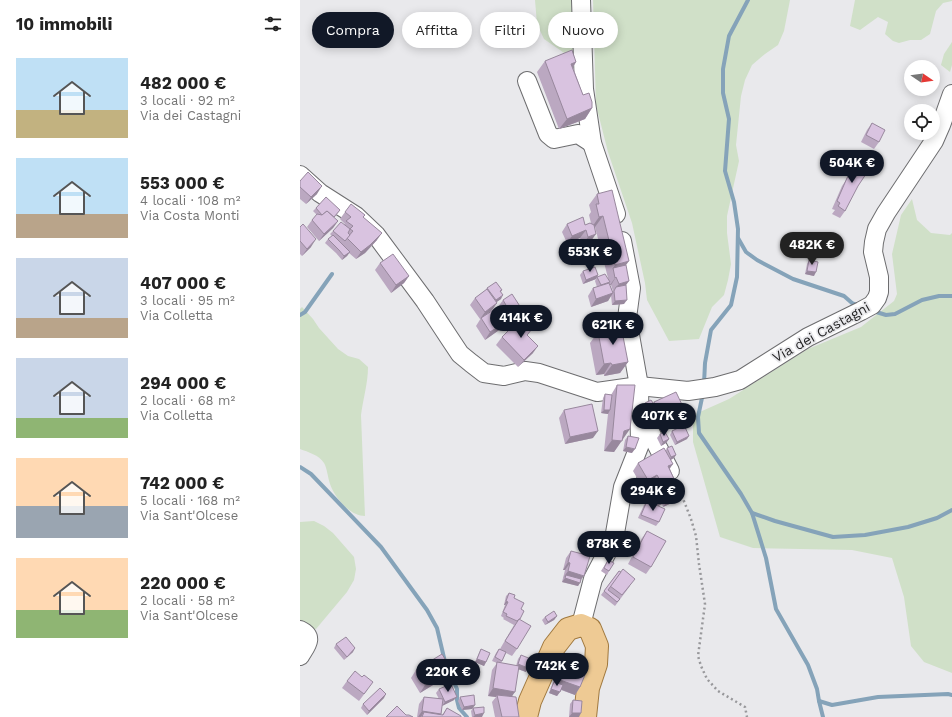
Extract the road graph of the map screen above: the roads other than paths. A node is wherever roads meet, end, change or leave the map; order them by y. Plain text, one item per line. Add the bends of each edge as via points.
1 (581, 0) edge
2 (527, 81) dead end
3 (952, 94) edge
4 (592, 143) junction
5 (300, 175) edge
6 (639, 386) junction
7 (640, 412) junction
8 (678, 488) edge
9 (581, 625) junction
10 (300, 630) edge
11 (300, 656) edge
12 (526, 717) edge
13 (586, 717) edge

1 - 4 street via 584,89
2 - 4 street via 548,134 554,139 578,134
3 - 6 street, Via dei Castagni via 934,141 878,229 873,252 880,292 872,305 808,337 740,380 688,391
4 - 6 street via 616,210 630,280 627,318
5 - 6 street, Via dei Castagni via 320,193 356,216 376,235 460,354 484,373 504,376 525,371 539,373 597,392
6 - 7 street
7 - 8 street
7 - 9 street via 640,444 624,487 614,539 593,579
9 - 12 main road via 568,629 554,647
9 - 13 main road via 590,629 598,646 596,664 588,688
10 - 11 street via 309,638

